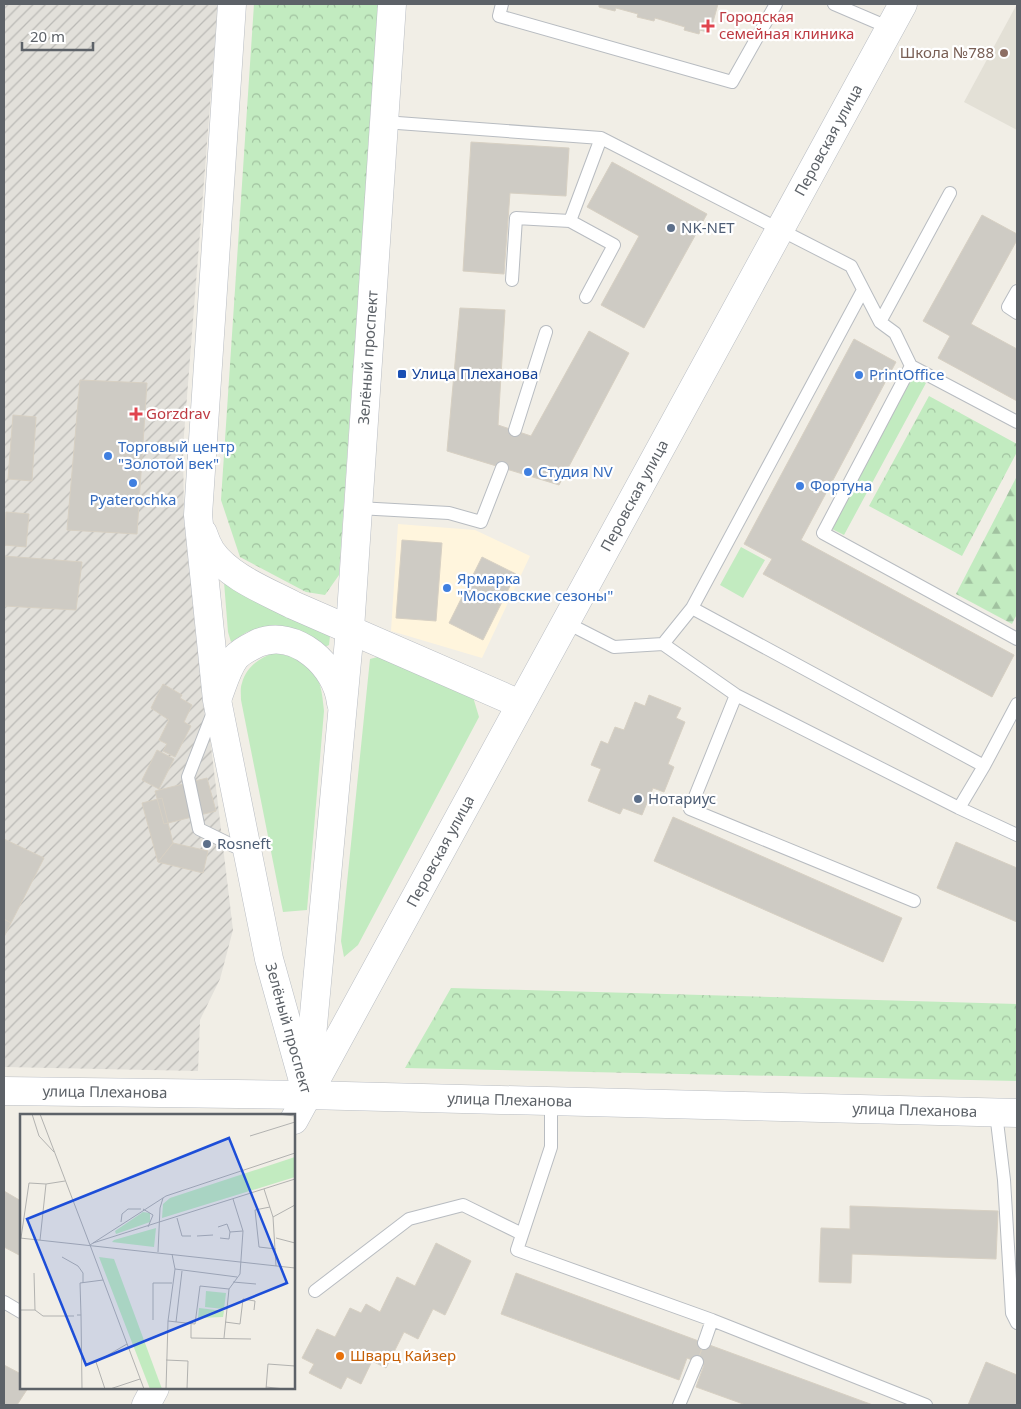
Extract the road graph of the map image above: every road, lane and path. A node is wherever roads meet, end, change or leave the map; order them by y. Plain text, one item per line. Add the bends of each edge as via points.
1 (232, 4) edge
2 (392, 4) edge
3 (502, 4) edge
4 (776, 4) edge
5 (834, 4) edge
6 (903, 4) edge
7 (890, 28) junction
8 (384, 122) junction
9 (601, 138) junction
10 (950, 193) dead end
11 (570, 221) junction
12 (780, 229) junction
13 (512, 280) dead end
14 (863, 290) junction
15 (1017, 291) edge
16 (586, 297) dead end
17 (1017, 312) edge
18 (880, 322) junction
19 (546, 332) dead end
20 (911, 366) junction
21 (1017, 422) edge
22 (515, 430) dead end
23 (502, 468) dead end
24 (358, 508) junction
25 (198, 515) junction
26 (692, 608) junction
27 (565, 622) junction
28 (350, 629) junction
29 (1017, 639) edge
30 (663, 644) junction
31 (736, 695) junction
32 (217, 700) junction
33 (520, 704) junction
34 (1017, 704) edge
35 (342, 712) junction
36 (984, 766) junction
37 (959, 808) junction
38 (1017, 835) edge
39 (248, 853) junction
40 (914, 901) dead end
41 (4, 1091) edge
42 (306, 1096) junction
43 (551, 1102) junction
44 (1007, 1113) edge
45 (295, 1118) edge
46 (522, 1234) junction
47 (315, 1292) dead end
48 (4, 1302) edge
49 (20, 1311) edge
50 (712, 1320) junction
51 (1017, 1323) edge
52 (704, 1343) dead end
53 (696, 1362) dead end
54 (154, 1389) edge
55 (146, 1405) edge
56 (679, 1405) edge
57 (926, 1405) edge

1 - 25 main road, Зелёный проспект
2 - 8 main road, Зелёный проспект
3 - 4 lane via 499,16 732,82
5 - 7 lane
6 - 7 main road, Перовская улица
7 - 12 main road, Перовская улица
8 - 9 lane
8 - 24 main road, Зелёный проспект
9 - 11 lane
9 - 12 lane
10 - 18 lane
11 - 13 lane via 516,218
11 - 16 lane via 614,245
12 - 14 lane via 851,266
12 - 27 main road, Перовская улица
14 - 18 lane
14 - 26 lane
15 - 17 lane via 1008,307
18 - 20 lane via 895,333
19 - 22 lane
20 - 21 lane
20 - 29 lane via 823,533
23 - 24 lane via 482,522 450,513
24 - 28 main road, Зелёный проспект
25 - 28 main road via 206,542 221,563 257,586
25 - 32 main road, Зелёный проспект
26 - 30 lane
26 - 36 lane
27 - 30 lane via 614,647
27 - 33 main road, Перовская улица
28 - 33 main road
28 - 35 main road, Зелёный проспект
30 - 31 lane
31 - 37 lane
31 - 40 lane via 690,809
32 - 35 main road, Зелёный проспект via 235,658 248,647 266,640 283,640 301,646 328,670 340,690
32 - 39 main road, Зелёный проспект
32 - 39 lane via 188,777 199,829
33 - 42 main road, Перовская улица
34 - 36 lane
35 - 42 main road, Зелёный проспект
36 - 37 lane
37 - 38 lane
39 - 42 main road, Зелёный проспект via 269,959
41 - 42 main road, улица Плеханова
42 - 43 main road, улица Плеханова
42 - 45 main road, Перовская улица
43 - 44 main road, улица Плеханова
43 - 46 lane via 552,1146
44 - 51 lane via 1004,1180 1012,1313
46 - 47 lane via 463,1205 409,1219
46 - 50 lane via 517,1250
48 - 49 lane
50 - 52 lane
50 - 57 lane
53 - 56 lane
54 - 55 main road

